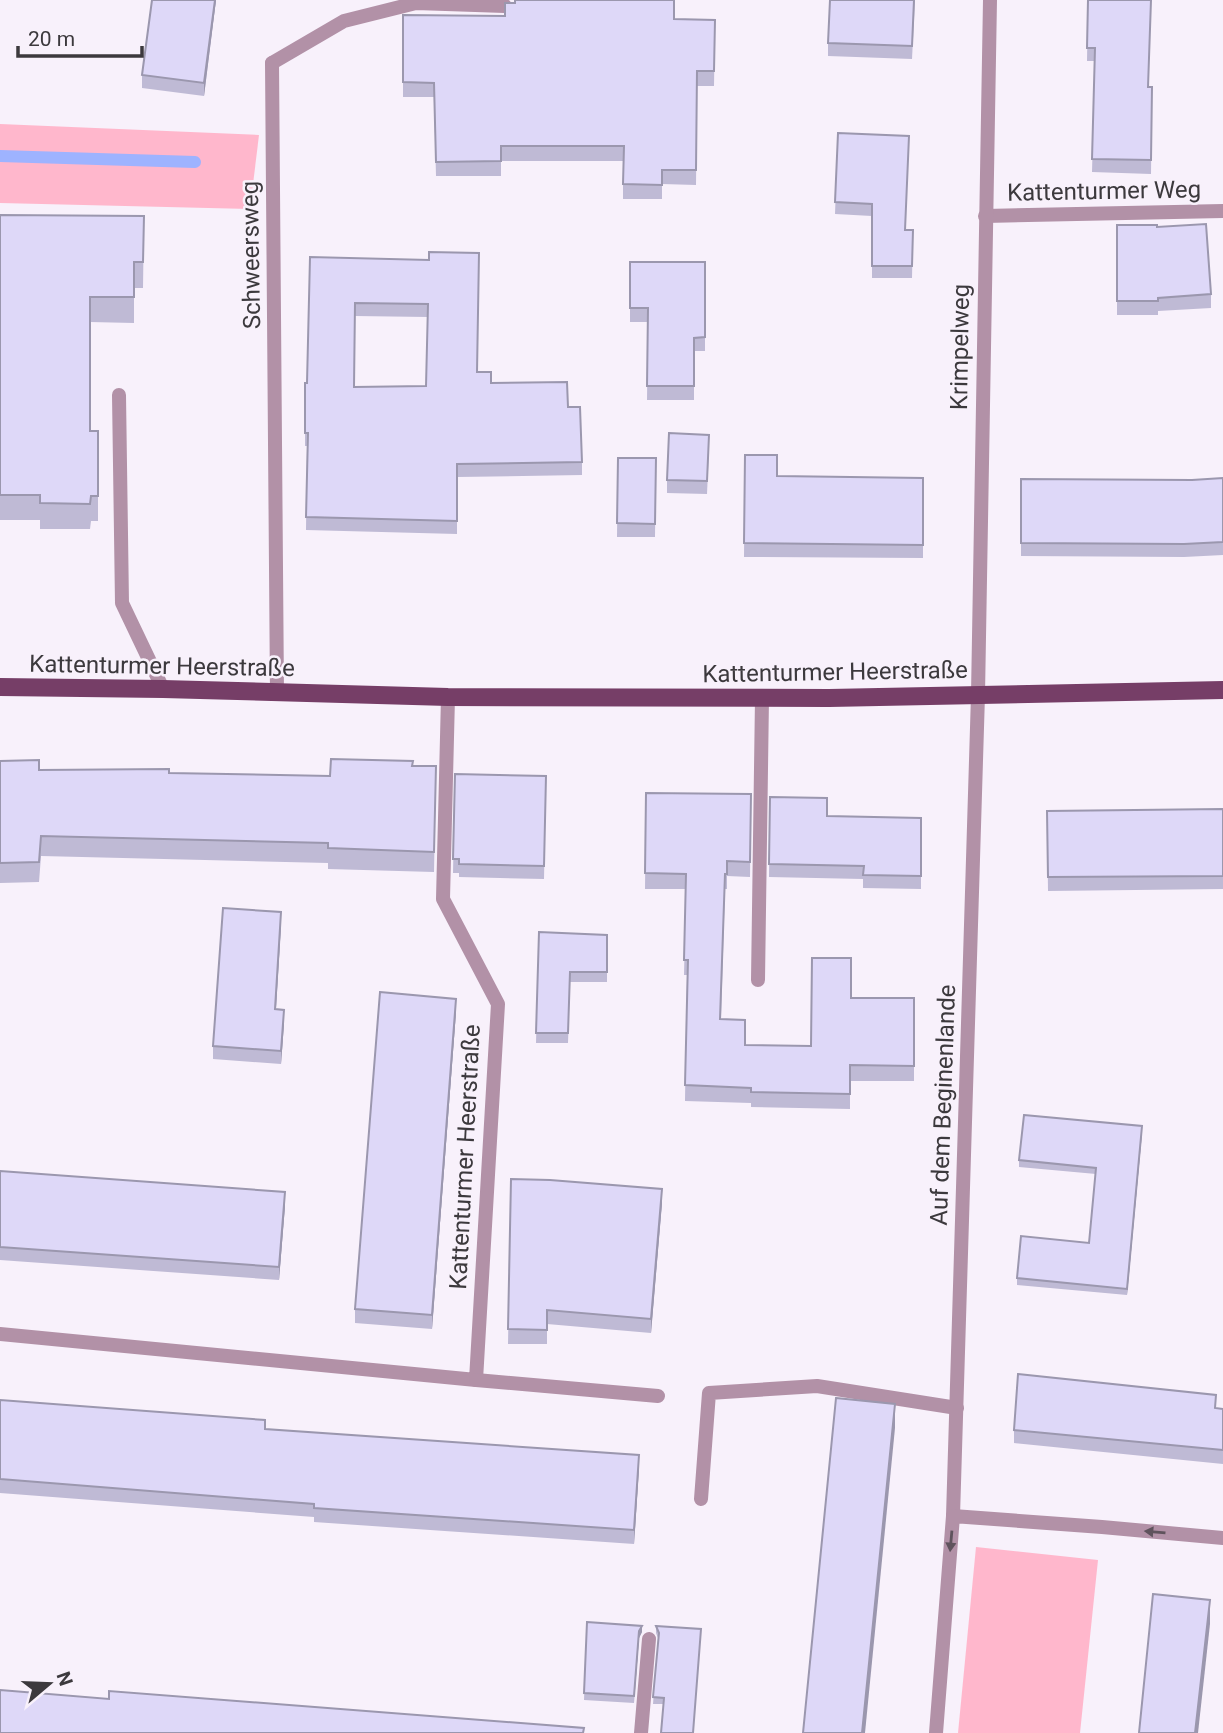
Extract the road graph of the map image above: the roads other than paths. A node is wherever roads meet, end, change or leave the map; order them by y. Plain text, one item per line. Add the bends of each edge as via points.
1 (990, 0) edge
2 (505, 6) edge
3 (1223, 211) edge
4 (985, 216) junction
5 (119, 395) dead end
6 (0, 687) edge
7 (163, 689) junction
8 (1223, 690) edge
9 (277, 694) junction
10 (978, 695) junction
11 (448, 697) junction
12 (762, 698) junction
13 (758, 980) dead end
14 (0, 1334) edge
15 (476, 1380) junction
16 (658, 1396) dead end
17 (957, 1408) junction
18 (701, 1499) dead end
19 (953, 1516) junction
20 (1223, 1538) edge
21 (649, 1639) dead end
22 (642, 1733) edge
23 (936, 1733) edge

1 - 4 street, Krimpelweg
2 - 9 street, Schweersweg via 416,3 344,21 272,63
3 - 4 street, Kattenturmer Weg
4 - 10 street, Krimpelweg
5 - 7 street via 122,603
6 - 7 main road, Kattenturmer Heerstraße
7 - 9 main road, Kattenturmer Heerstraße
8 - 10 main road, Kattenturmer Heerstraße
9 - 11 main road, Kattenturmer Heerstraße
10 - 12 main road, Kattenturmer Heerstraße
10 - 17 street, Auf dem Beginenlande
11 - 12 main road, Kattenturmer Heerstraße
11 - 15 street, Kattenturmer Heerstraße via 443,899 498,1004
12 - 13 street
14 - 15 street
15 - 16 street
17 - 18 street via 817,1387 709,1393
17 - 19 street, Auf dem Beginenlande
20 -> 19 street
19 -> 23 street, Auf dem Beginenlande
21 - 22 street

